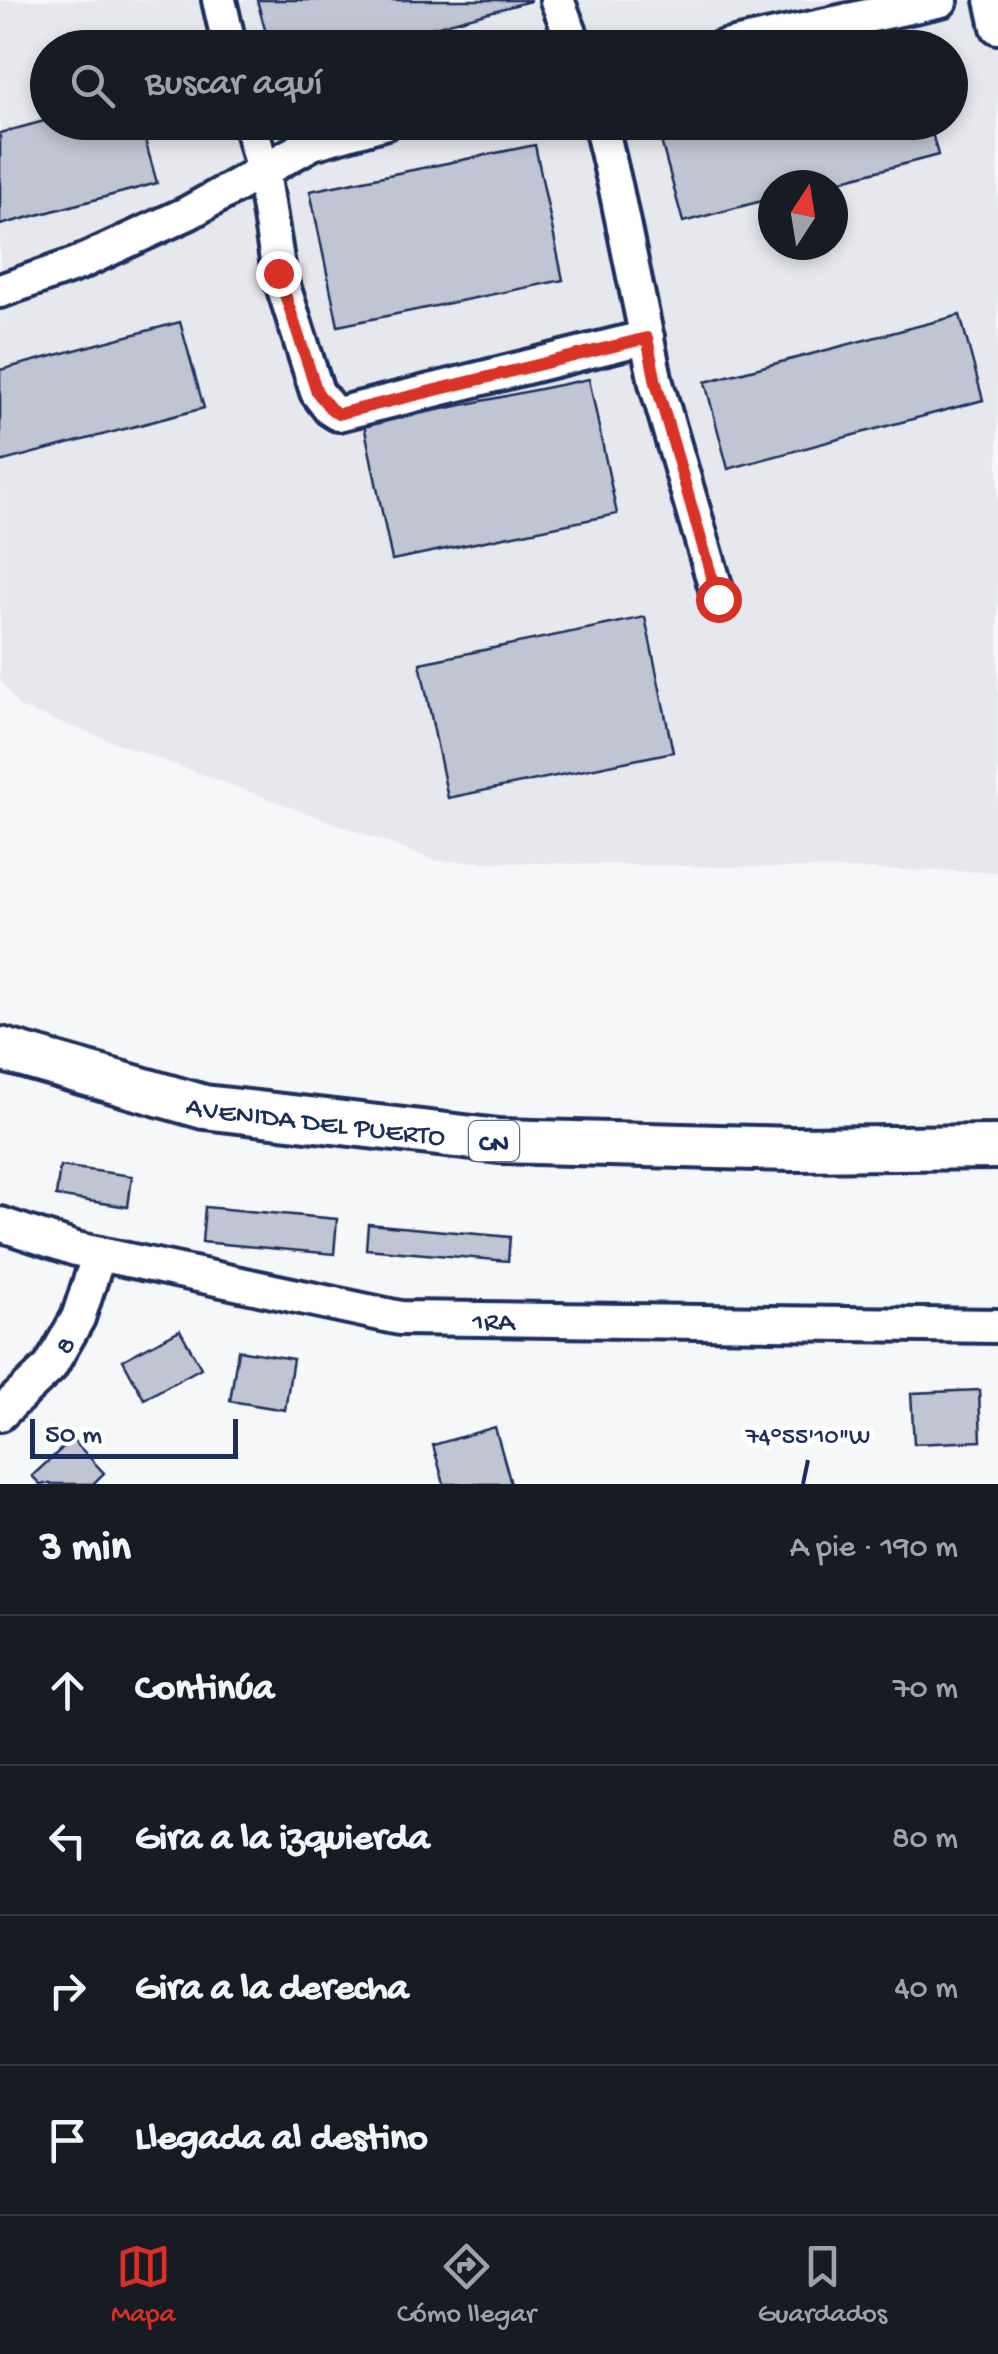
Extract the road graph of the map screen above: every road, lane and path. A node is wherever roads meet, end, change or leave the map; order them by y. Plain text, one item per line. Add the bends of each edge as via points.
1 (218, 0) edge
2 (557, 0) edge
3 (940, 0) edge
4 (992, 0) edge
5 (998, 27) edge
6 (226, 30) edge
7 (569, 30) edge
8 (802, 30) edge
9 (255, 140) edge
10 (323, 140) edge
11 (604, 140) edge
12 (263, 172) junction
13 (0, 291) edge
14 (647, 338) junction
15 (718, 599) dead end
16 (0, 1050) edge
17 (998, 1147) edge
18 (0, 1224) edge
19 (98, 1254) junction
20 (998, 1326) edge
21 (0, 1414) edge

1 - 6 street
2 - 7 street
3 - 8 street
4 - 5 street
9 - 12 street
10 - 12 street
11 - 14 street
12 - 13 street via 77,264
12 - 14 street via 278,273 317,392 338,414
14 - 15 street
16 - 17 main road, AVENIDA DEL PUERTO / CN via 204,1107 499,1141
18 - 19 street, 1RA
19 - 20 street, 1RA via 400,1318
19 - 21 street, 8 via 78,1318 50,1367

